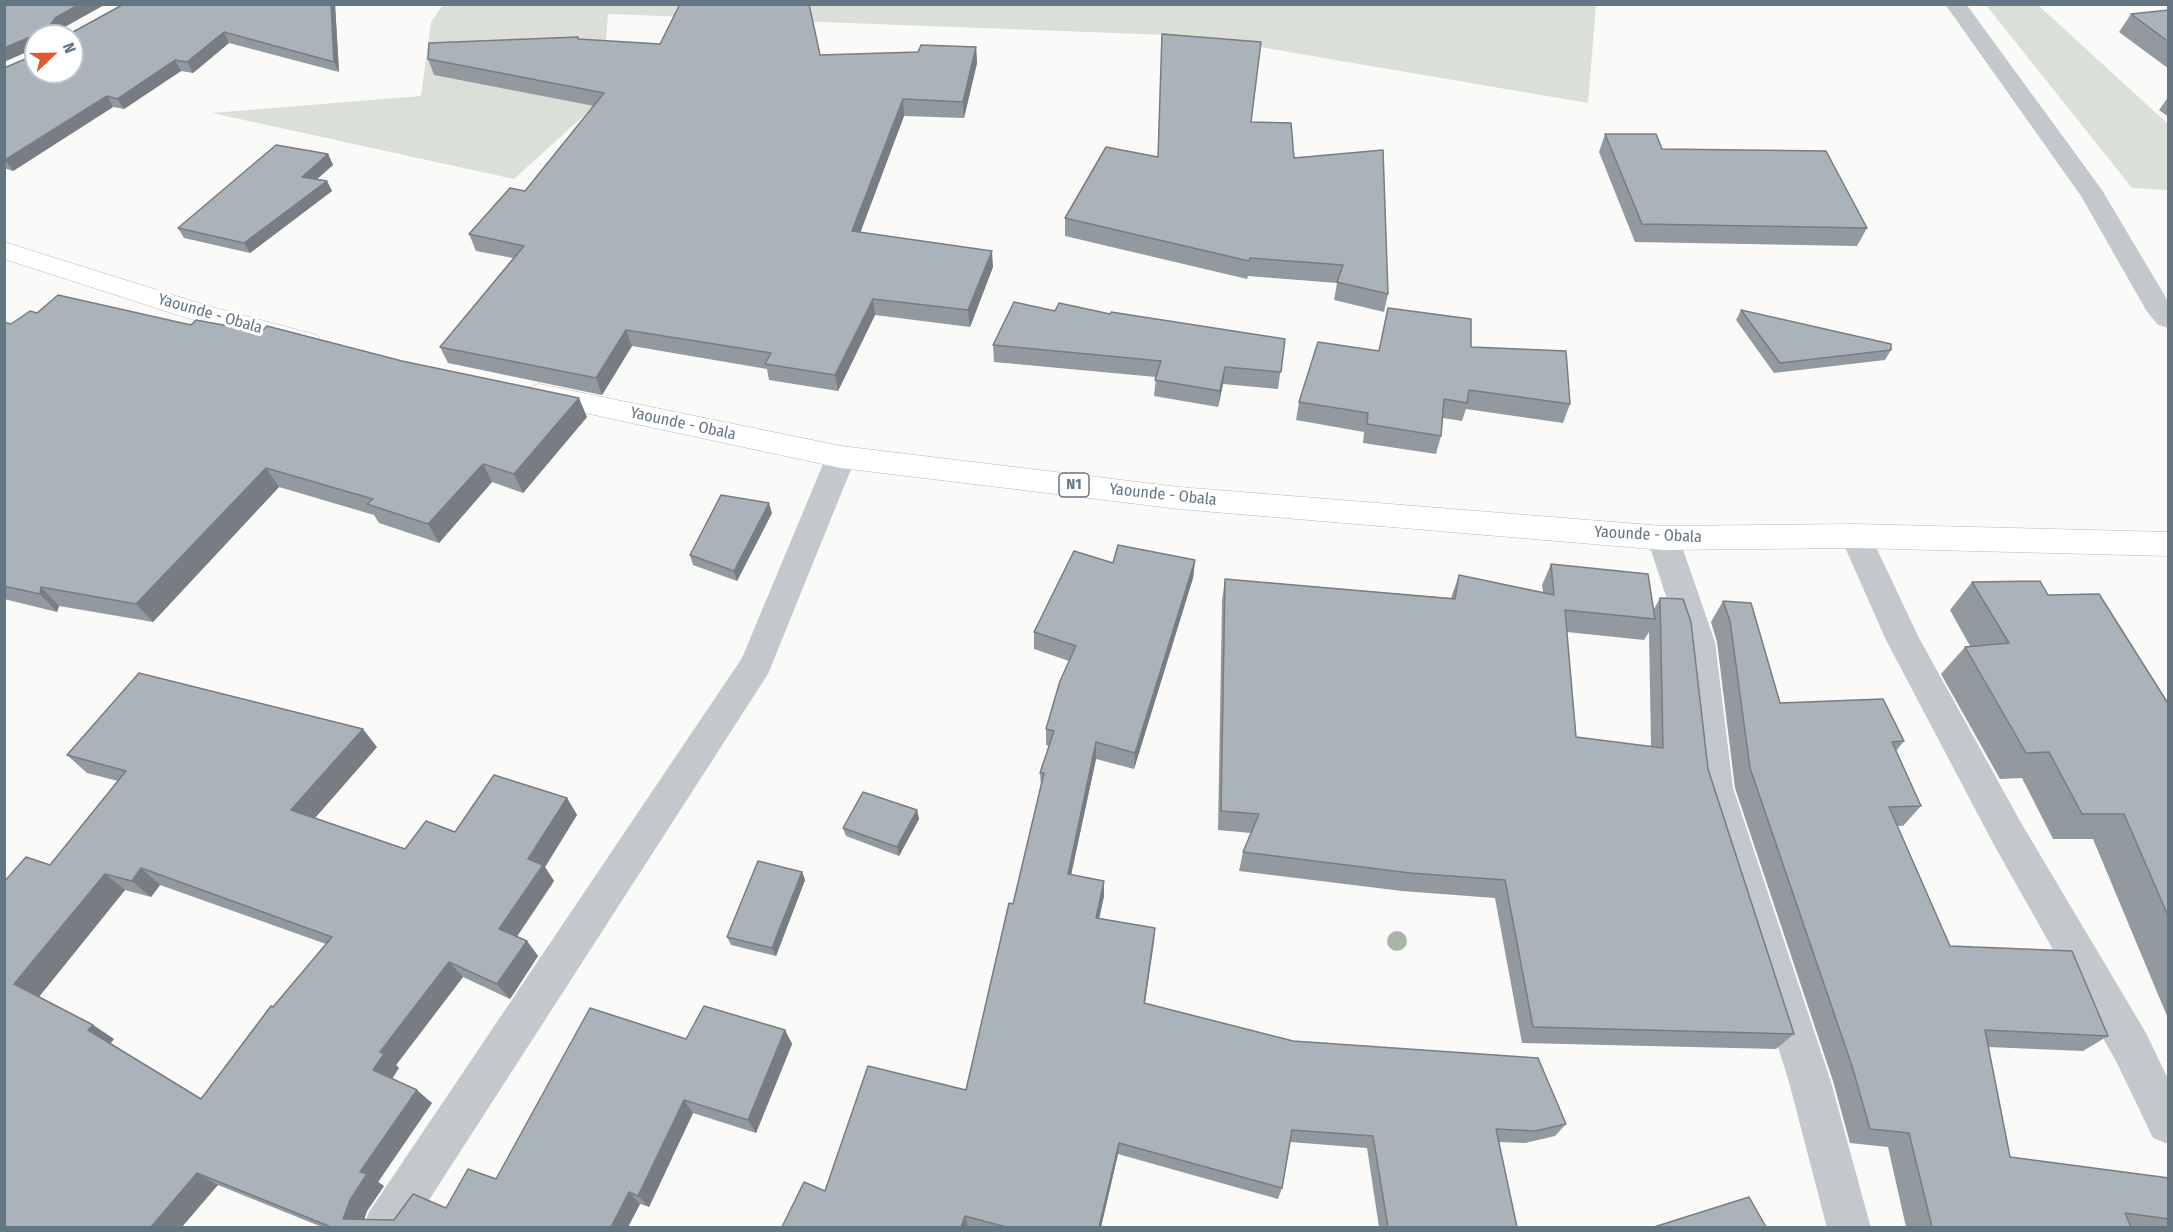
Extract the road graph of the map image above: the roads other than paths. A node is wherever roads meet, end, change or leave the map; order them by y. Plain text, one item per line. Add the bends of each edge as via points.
1 (1955, 4) edge
2 (4, 250) edge
3 (2169, 319) edge
4 (333, 347) edge
5 (516, 389) edge
6 (841, 456) junction
7 (1856, 536) junction
8 (1664, 538) junction
9 (2169, 544) edge
10 (2169, 1123) edge
11 (385, 1227) edge
12 (1849, 1227) edge

1 - 3 street via 2093,195 2156,304
2 - 4 highway, Yaounde - Obala via 197,312
5 - 6 highway, Yaounde - Obala / N1
6 - 8 highway, Yaounde - Obala / N1 via 1179,498
6 - 11 street via 756,664
7 - 8 highway, Yaounde - Obala / N1
7 - 9 highway, Yaounde - Obala / N1
7 - 10 street via 1903,640 2007,833 2131,1047
8 - 12 street via 1698,642 1715,788 1810,1082

